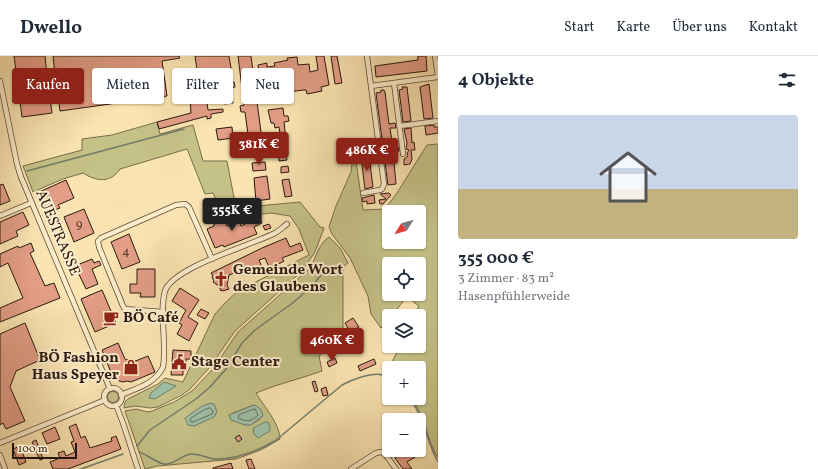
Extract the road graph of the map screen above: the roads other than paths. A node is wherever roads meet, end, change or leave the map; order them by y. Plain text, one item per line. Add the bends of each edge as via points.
1 (367, 56) edge
2 (435, 56) edge
3 (438, 77) edge
4 (0, 81) edge
5 (394, 83) junction
6 (371, 86) junction
7 (1, 88) edge
8 (438, 121) edge
9 (400, 126) junction
10 (403, 154) dead end
11 (362, 193) dead end
12 (31, 203) junction
13 (0, 216) edge
14 (287, 224) dead end
15 (212, 259) junction
16 (163, 312) junction
17 (110, 389) junction
18 (121, 395) junction
19 (105, 400) junction
20 (116, 405) junction
21 (0, 443) edge
22 (0, 455) edge
23 (5, 469) edge
24 (138, 469) edge
25 (351, 469) edge
26 (396, 469) edge

1 - 6 street
2 - 3 street
3 - 5 street
4 - 7 street, AUESTRASSE
5 - 6 street
5 - 9 street
6 - 11 street via 384,184 380,190
7 - 12 street, AUESTRASSE via 17,164
8 - 9 street
9 - 10 street
12 - 13 street
12 - 17 street, AUESTRASSE
14 - 15 street via 275,233
15 - 16 street via 179,274 168,284
15 - 16 street via 189,207 185,204 176,205 100,238 98,247 125,309
16 - 18 street via 164,363 159,375 151,382
17 - 18 street via 118,390
17 - 19 street via 105,393
18 - 20 street via 120,402
19 - 20 street via 110,406
19 - 21 street
20 - 24 street
22 - 23 street
25 - 26 street via 381,452

